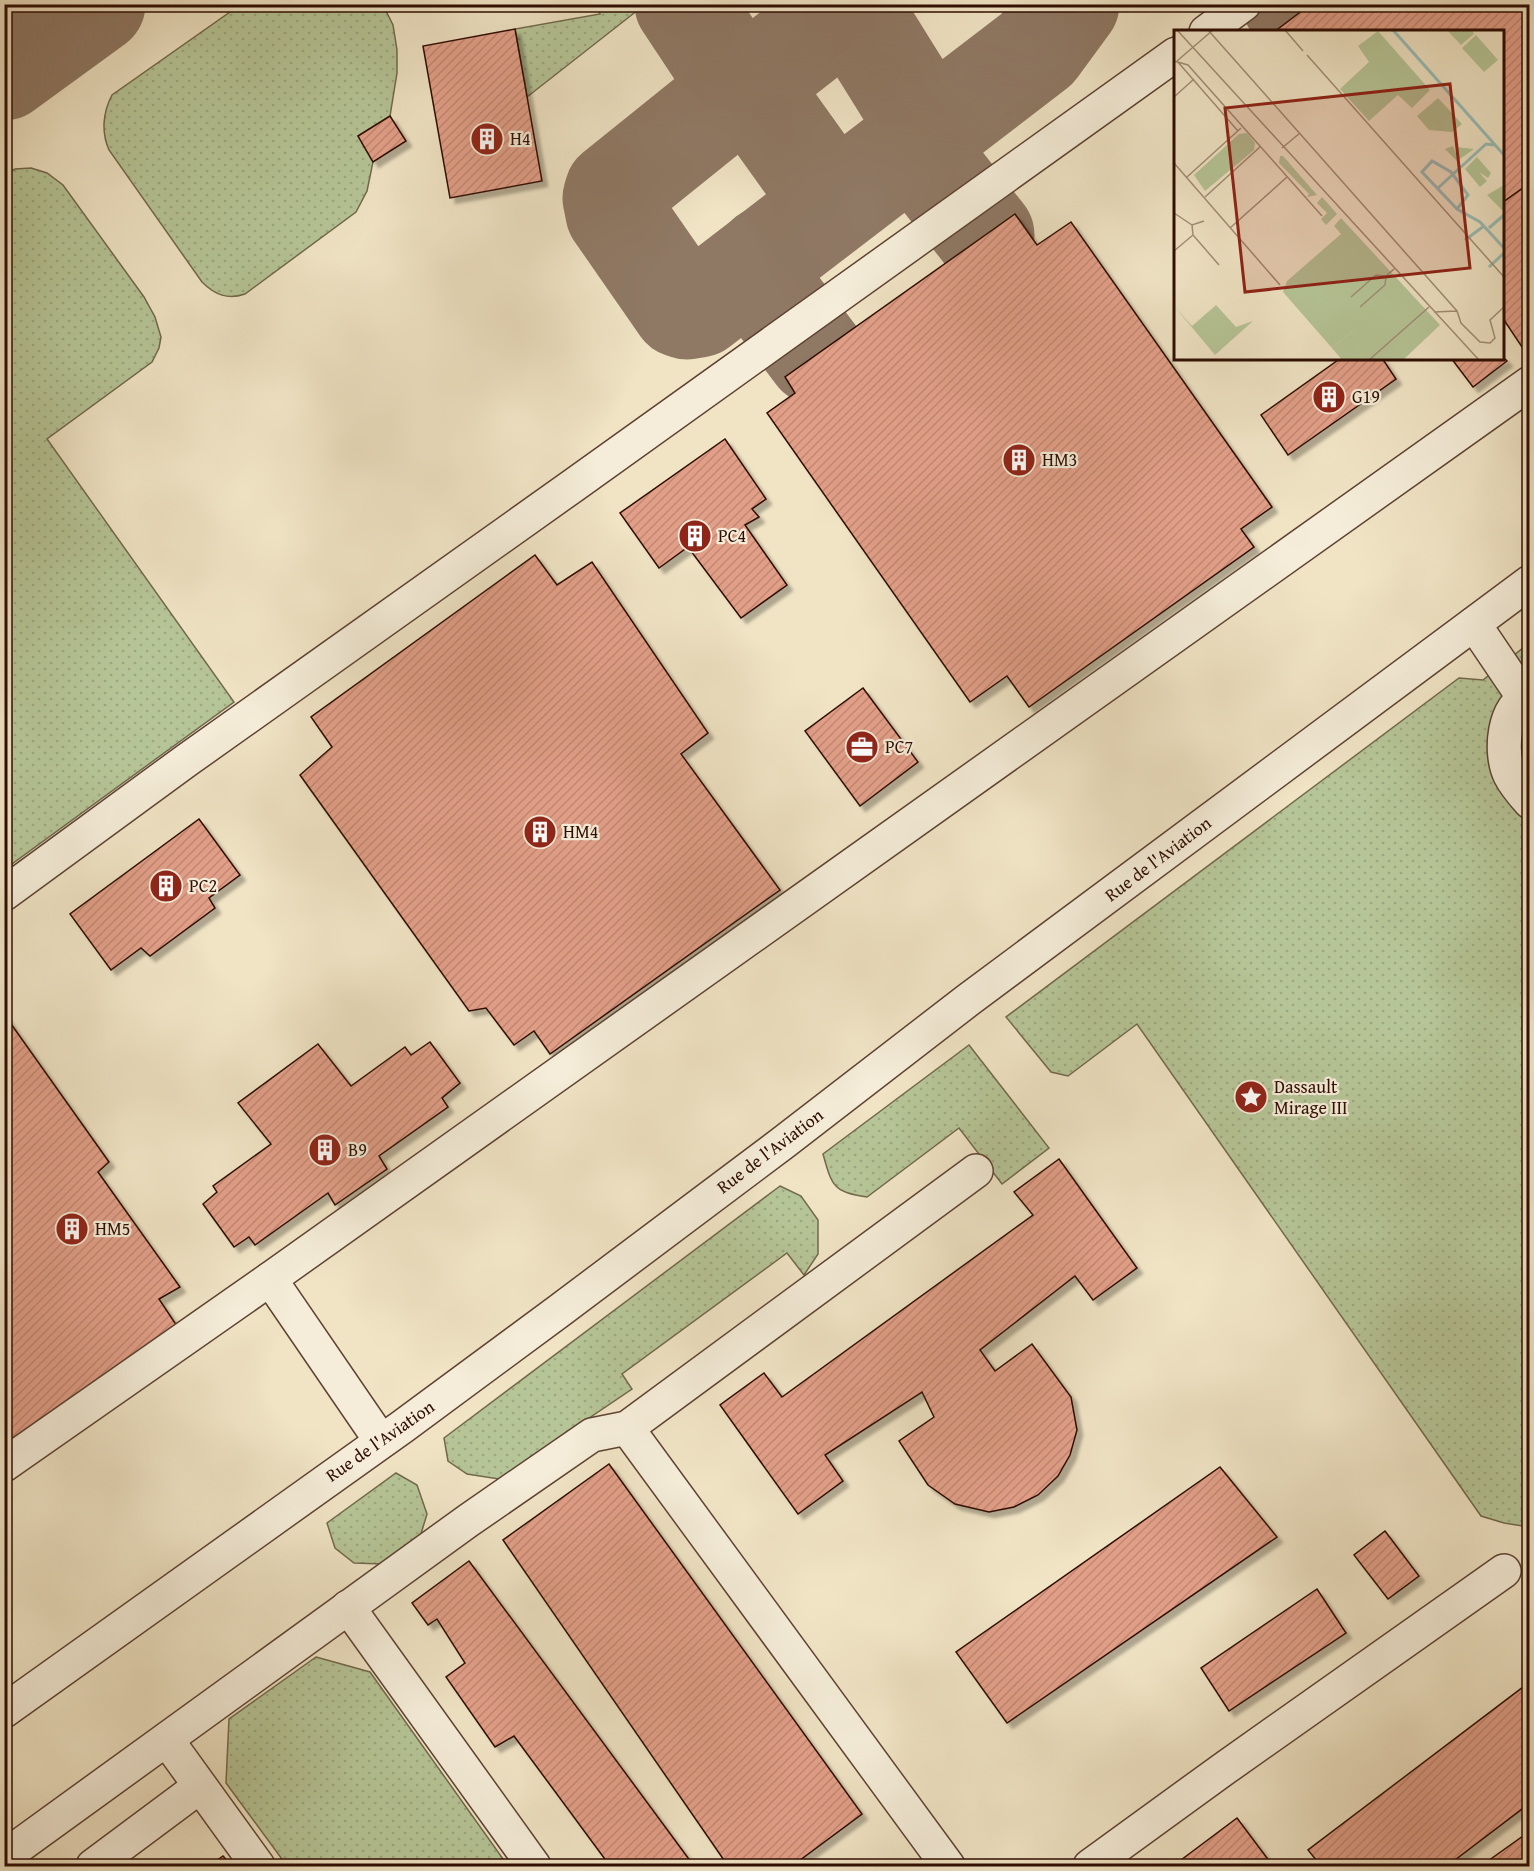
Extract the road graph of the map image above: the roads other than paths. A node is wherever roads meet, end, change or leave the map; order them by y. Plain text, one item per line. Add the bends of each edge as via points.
1 (1244, 4) edge
2 (1209, 30) edge
3 (1174, 55) edge
4 (1530, 382) edge
5 (1530, 582) edge
6 (1474, 624) junction
7 (1527, 697) edge
8 (1530, 802) edge
9 (4, 894) edge
10 (976, 1171) dead end
11 (270, 1280) junction
12 (627, 1428) junction
13 (381, 1441) junction
14 (4, 1466) edge
15 (1504, 1571) dead end
16 (348, 1607) junction
17 (4, 1711) edge
18 (166, 1740) junction
19 (199, 1787) junction
20 (4, 1857) edge
21 (93, 1866) edge
22 (258, 1866) edge
23 (534, 1866) edge
24 (948, 1866) edge
25 (1090, 1866) edge

1 - 2 street
3 - 9 street
4 - 11 street
5 - 6 street, Rue de l'Aviation
6 - 7 street
6 - 13 street, Rue de l'Aviation
7 - 8 street via 1507,720 1504,748 1509,774
10 - 12 street
11 - 13 street
11 - 14 street
12 - 16 street via 592,1435
12 - 24 street
13 - 17 street, Rue de l'Aviation
15 - 25 street
16 - 18 street
16 - 23 street
18 - 19 street
18 - 20 street
19 - 21 street
19 - 22 street

